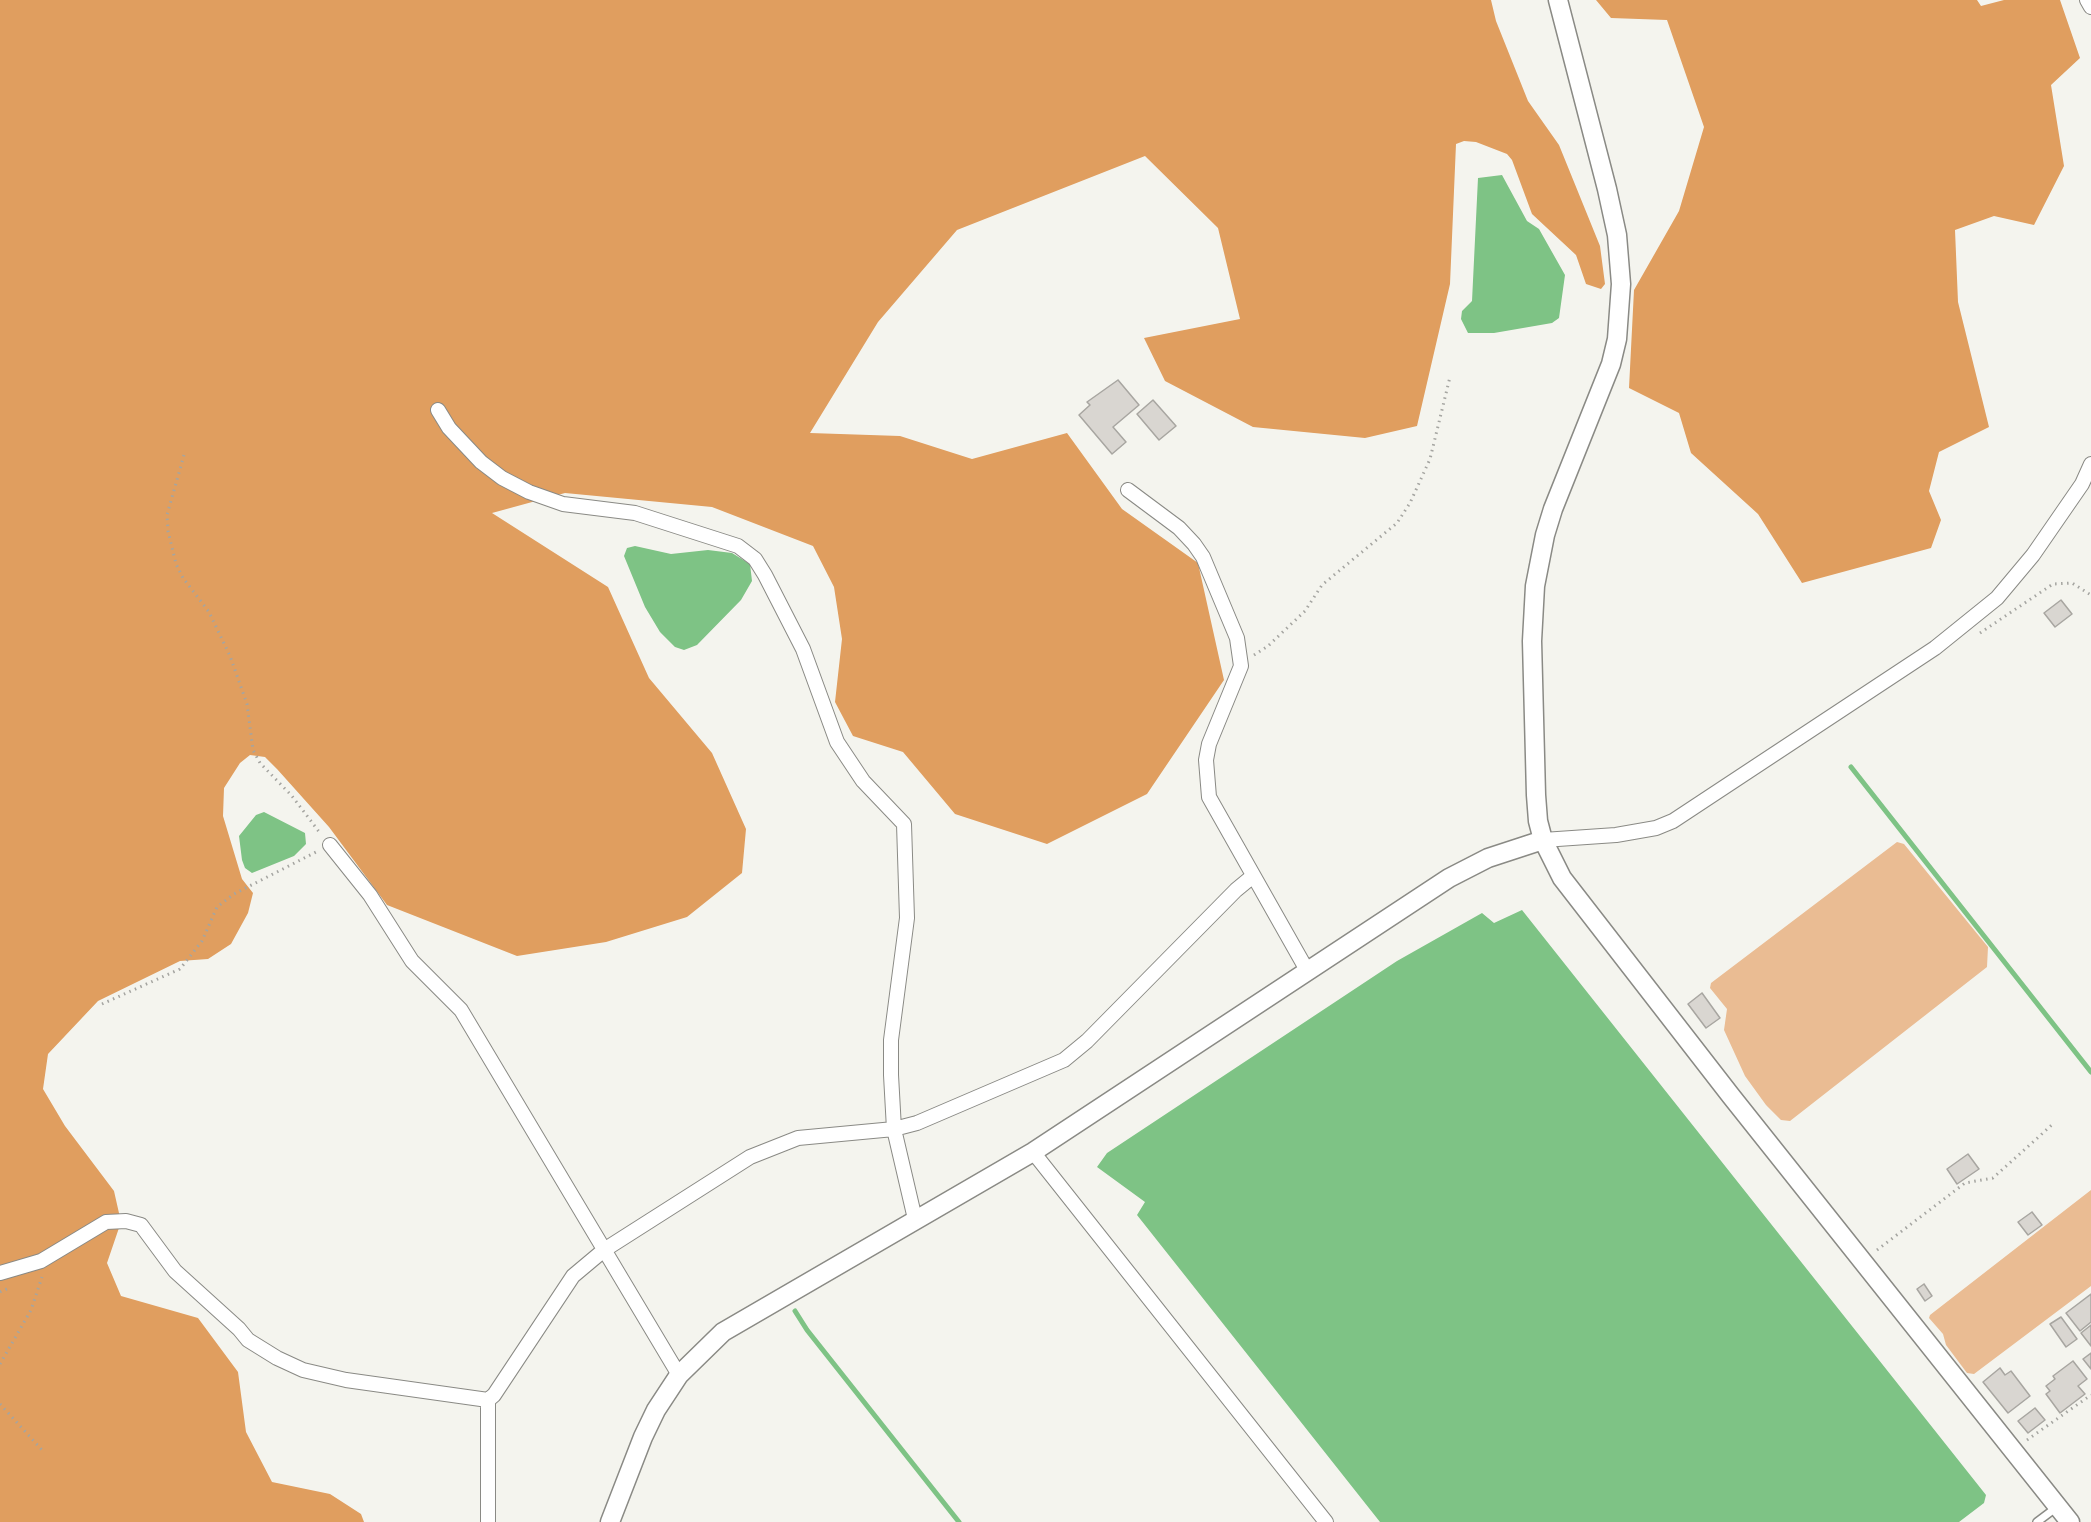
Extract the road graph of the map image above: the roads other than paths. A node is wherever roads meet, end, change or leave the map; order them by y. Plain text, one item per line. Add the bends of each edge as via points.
1 (1558, 0) edge
2 (2087, 0) edge
3 (2091, 6) edge
4 (438, 410) dead end
5 (2091, 464) edge
6 (1128, 490) dead end
7 (1543, 840) junction
8 (330, 845) road end
9 (1253, 876) junction
10 (1308, 972) junction
11 (894, 1129) junction
12 (1033, 1152) junction
13 (915, 1219) junction
14 (603, 1250) junction
15 (0, 1273) edge
16 (679, 1375) junction
17 (488, 1400) junction
18 (2058, 1507) junction
19 (488, 1522) edge
20 (610, 1522) edge
21 (1326, 1522) edge
22 (2037, 1522) edge
23 (2070, 1522) edge

1 - 7 street via 1607,189 1617,236 1621,284 1611,364 1553,509 1535,586 1536,795
2 - 3 street
4 - 11 street via 481,462 529,492 563,504 634,513 738,546 755,559 793,627 837,742 864,781 904,824 908,918 891,1040
5 - 7 street via 2082,484 2033,555 1997,598 1954,634 1674,821 1616,835
6 - 9 street via 1179,528 1203,557 1237,638 1241,666 1209,744 1205,775 1209,797
7 - 10 street via 1488,858 1449,878
7 - 18 street via 1562,879
8 - 14 street via 370,895 412,961 461,1010
9 - 10 street
9 - 11 street via 1064,1060 928,1119
10 - 12 street
11 - 13 street
11 - 14 street via 798,1138 750,1157
12 - 13 street
12 - 21 street
13 - 16 street via 748,1315 716,1338
14 - 16 street
14 - 17 street via 573,1276
15 - 17 street via 41,1261 106,1222 126,1221 141,1225 175,1271 248,1340 277,1358 303,1370 346,1380
16 - 20 street via 643,1437
17 - 19 street
18 - 22 lane
18 - 23 street

